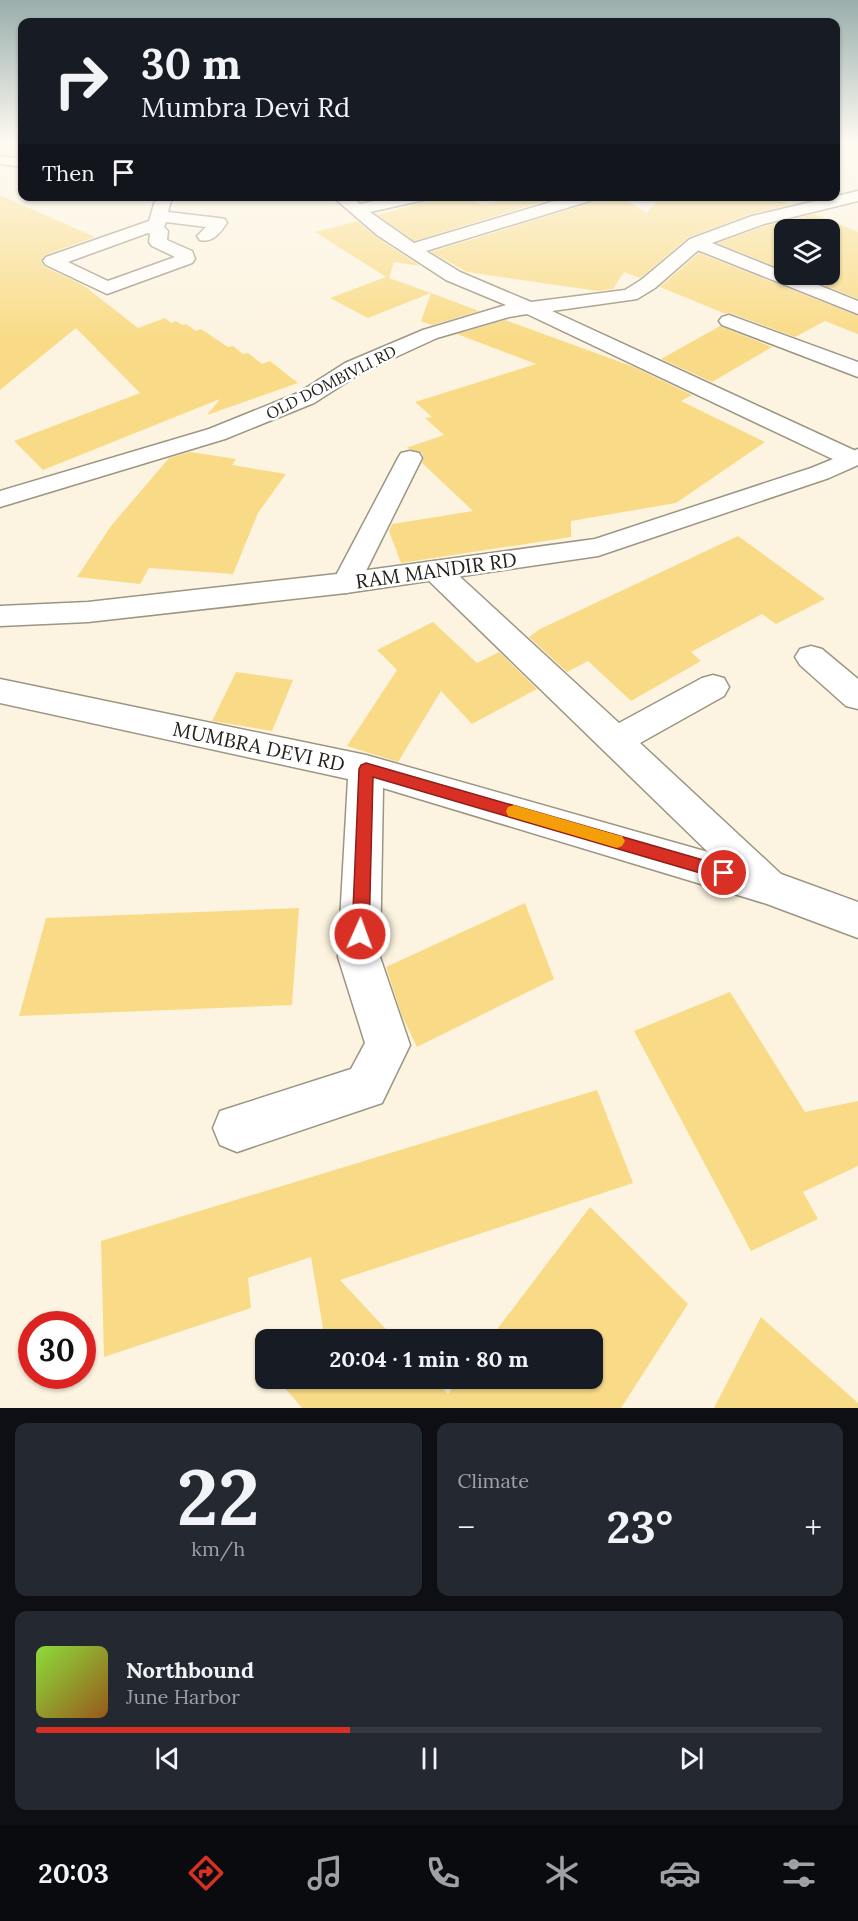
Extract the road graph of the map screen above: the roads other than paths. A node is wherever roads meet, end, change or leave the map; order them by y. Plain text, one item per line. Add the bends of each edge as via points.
1 (160, 208) edge
2 (354, 208) edge
3 (368, 208) edge
4 (551, 208) edge
5 (809, 208) edge
6 (357, 210) junction
7 (154, 222) junction
8 (206, 236) dead end
9 (696, 243) junction
10 (99, 244) junction
11 (412, 249) junction
12 (124, 255) dead end
13 (529, 308) junction
14 (858, 308) edge
15 (729, 321) dead end
16 (858, 370) edge
17 (410, 458) dead end
18 (855, 458) edge
19 (0, 499) edge
20 (435, 570) junction
21 (346, 583) junction
22 (0, 616) edge
23 (811, 657) dead end
24 (713, 687) dead end
25 (0, 691) edge
26 (858, 697) edge
27 (614, 741) junction
28 (366, 769) junction
29 (769, 886) junction
30 (853, 912) edge
31 (237, 1128) dead end

1 - 7 street
2 - 6 street
3 - 6 street
4 - 11 street
5 - 9 street, OLD DOMBIVLI RD via 758,220
6 - 11 street
7 - 8 street via 219,223
7 - 10 street
7 - 10 street via 159,231 158,242 186,255 186,259 107,288 52,261
9 - 13 street, OLD DOMBIVLI RD via 644,289 630,295
9 - 14 street
10 - 12 street
11 - 13 street via 453,276
13 - 18 street
13 - 19 street, OLD DOMBIVLI RD via 507,310 430,334 353,368 306,398 257,420
15 - 16 street
17 - 21 street
18 - 20 street, RAM MANDIR RD via 598,547
20 - 21 street, RAM MANDIR RD
20 - 27 street
21 - 22 street, RAM MANDIR RD via 88,612
23 - 26 street
24 - 27 street
25 - 28 street, MUMBRA DEVI RD
27 - 29 street
28 - 29 street, MUMBRA DEVI RD
28 - 31 street via 360,957 388,1045 366,1087
29 - 30 street, MUMBRA DEVI RD

